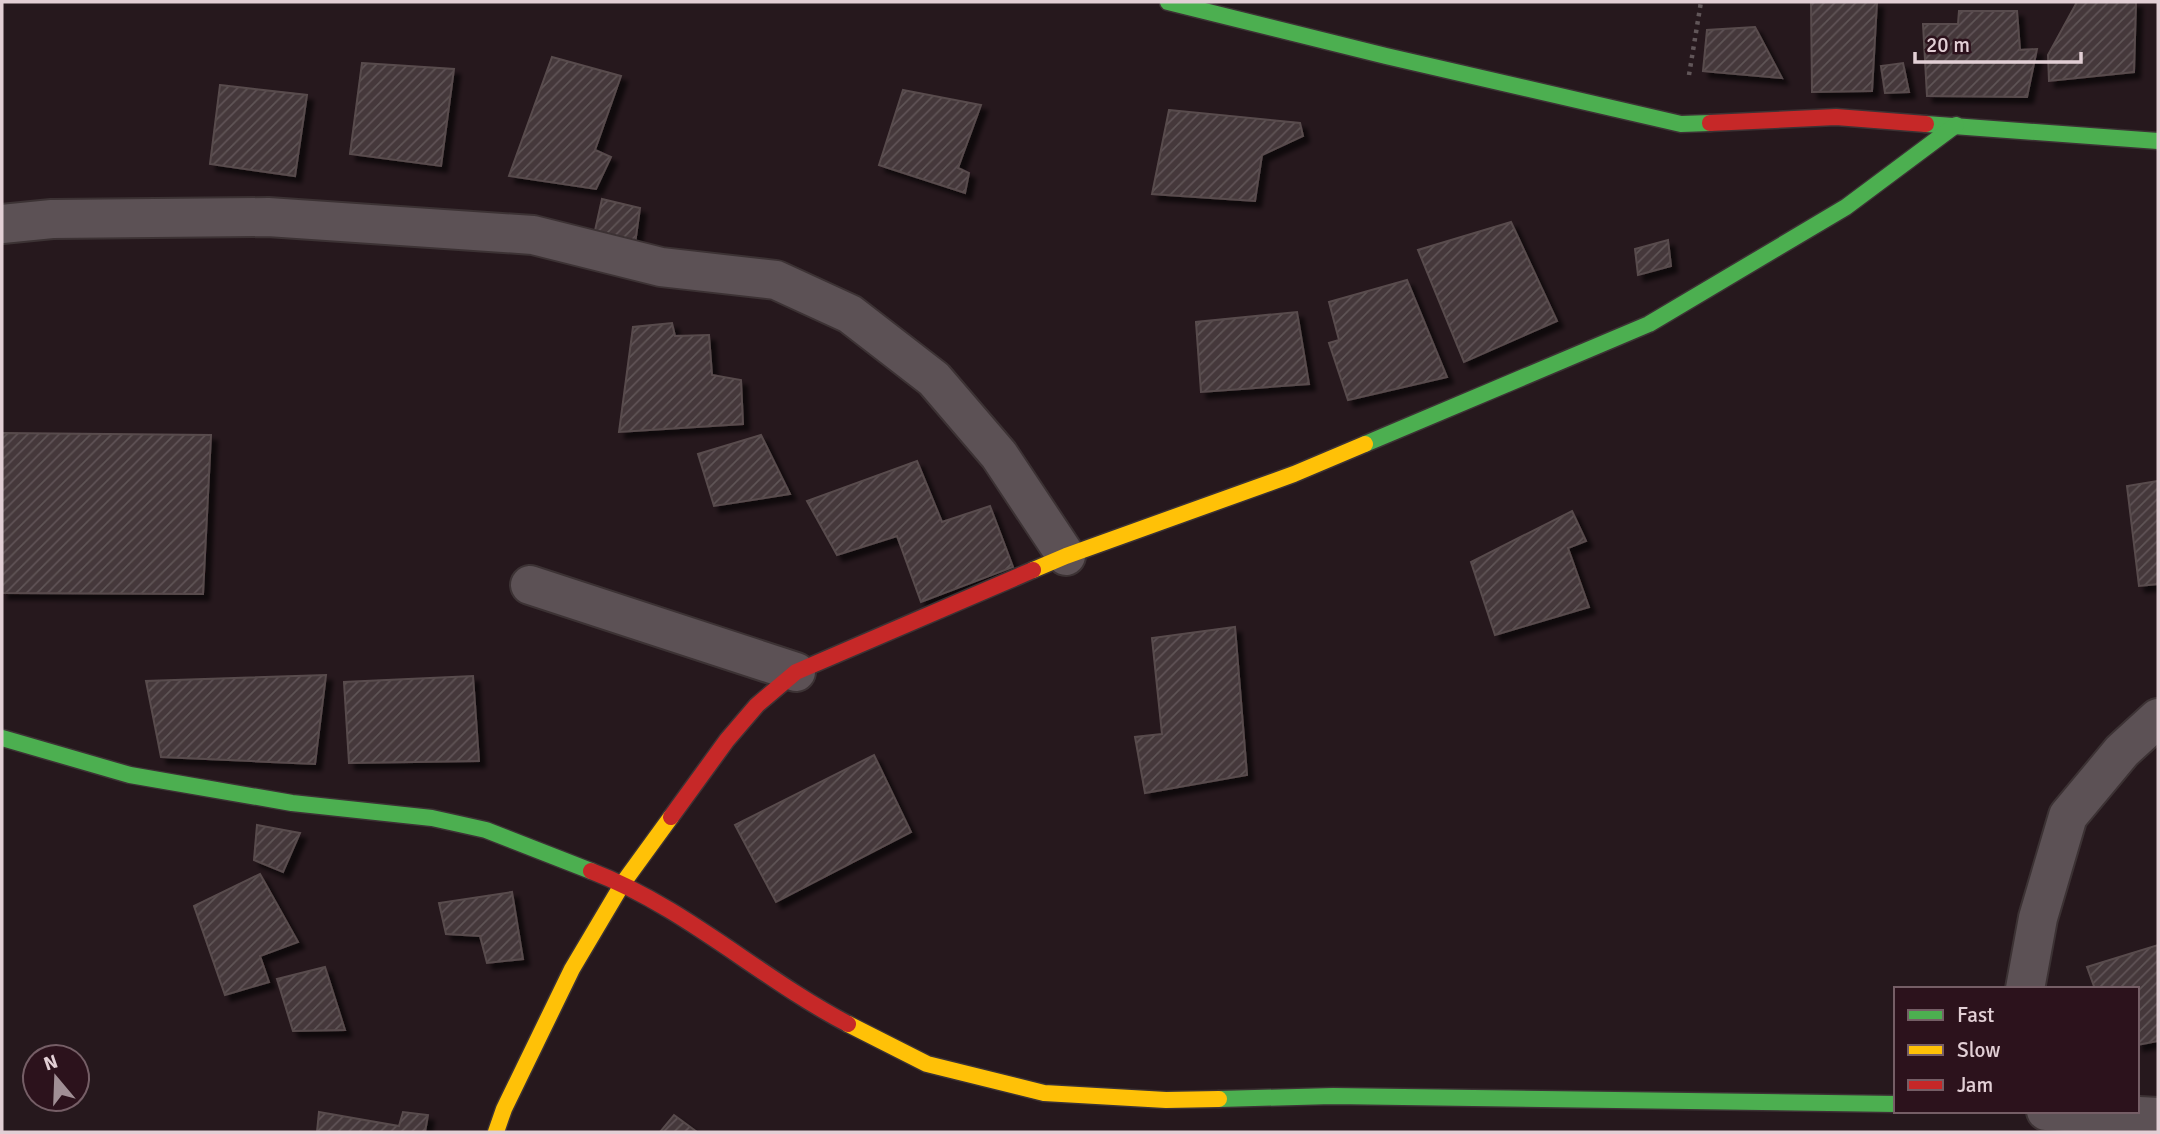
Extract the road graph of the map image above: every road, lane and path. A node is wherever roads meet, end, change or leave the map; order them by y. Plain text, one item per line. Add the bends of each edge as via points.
1 (1168, 2) edge
2 (1702, 2) edge
3 (1681, 124) junction
4 (1956, 125) junction
5 (2158, 141) edge
6 (2, 225) edge
7 (1066, 556) junction
8 (530, 584) dead end
9 (796, 672) junction
10 (2158, 718) edge
11 (2, 737) edge
12 (623, 883) junction
13 (2025, 987) edge
14 (1894, 1104) edge
15 (2091, 1113) edge
16 (2158, 1116) edge
17 (496, 1132) edge

1 - 3 street
2 - 3 path
3 - 4 street via 1836,117
4 - 5 street
4 - 7 street via 1846,207 1649,324 1294,474
6 - 7 street via 52,219 268,217 533,235 661,267 776,280 850,314 934,379 999,455
7 - 9 street
8 - 9 street
9 - 12 street via 757,705 727,740
10 - 13 street via 2122,751 2068,816 2038,918
11 - 12 street via 130,775 292,803 432,818 486,830
12 - 14 street via 814,1006 928,1064 1044,1093 1166,1100 1333,1096
12 - 17 street via 572,969
15 - 16 street

